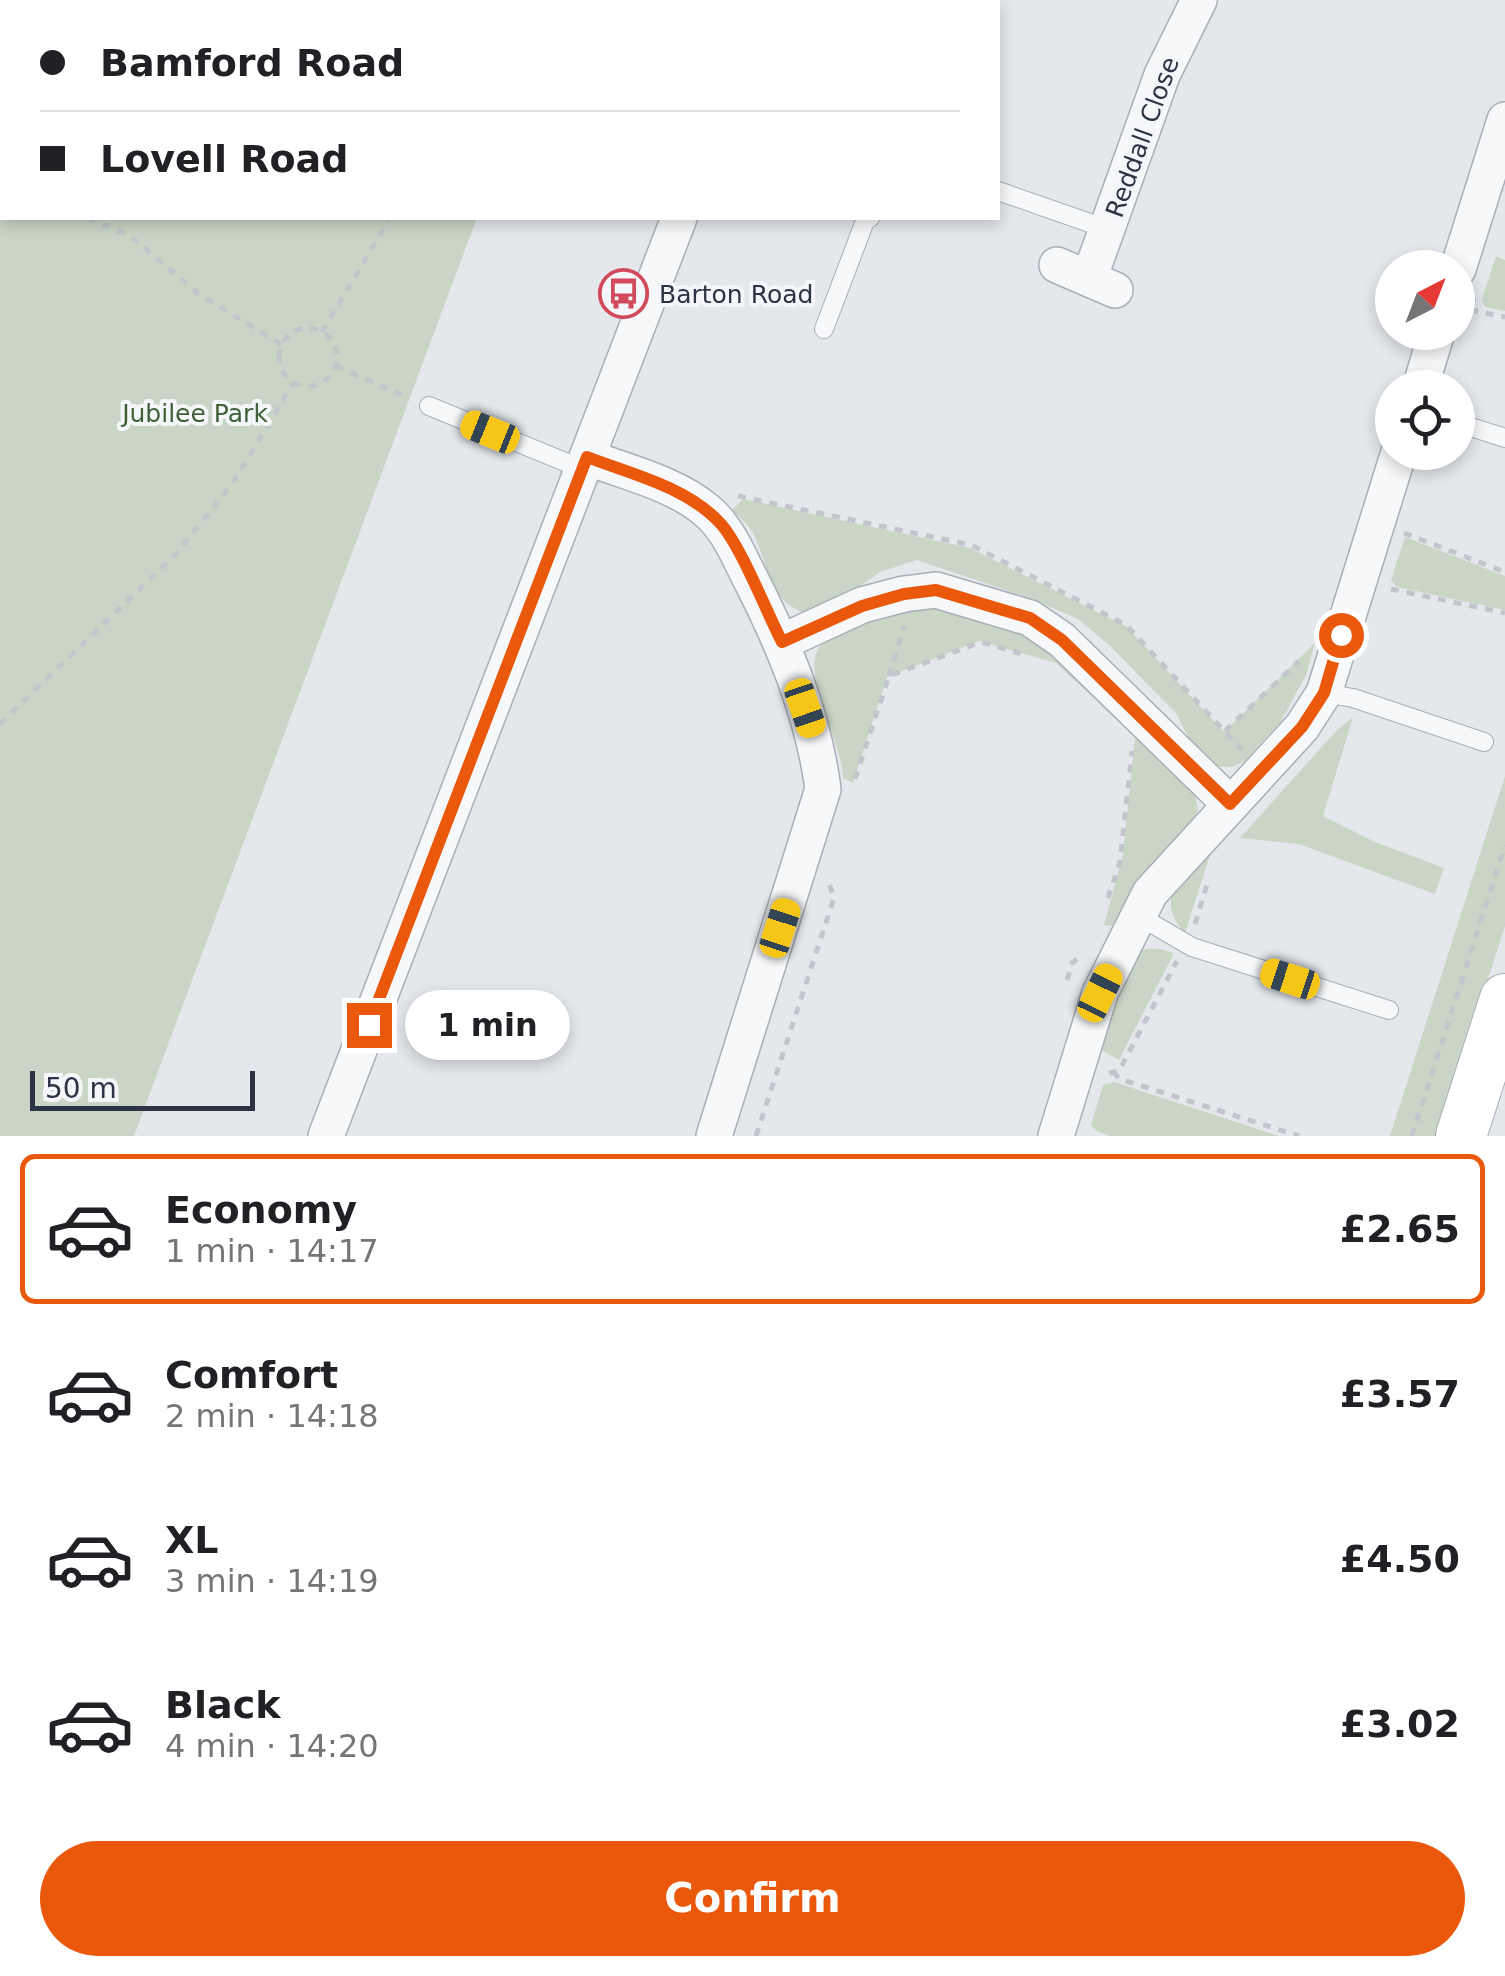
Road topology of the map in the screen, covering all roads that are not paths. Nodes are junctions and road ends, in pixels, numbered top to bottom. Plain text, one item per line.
1 (1199, 0) edge
2 (1503, 133) edge
3 (1000, 193) edge
4 (678, 220) edge
5 (863, 220) edge
6 (1107, 230) junction
7 (1464, 250) edge
8 (1087, 277) dead end
9 (824, 329) dead end
10 (428, 406) road end
11 (1475, 428) edge
12 (1505, 438) edge
13 (585, 463) junction
14 (1393, 470) edge
15 (782, 642) junction
16 (1324, 693) junction
17 (1484, 742) dead end
18 (1230, 804) junction
19 (1121, 914) junction
20 (1505, 998) edge
21 (1389, 1010) dead end
22 (326, 1136) edge
23 (714, 1136) edge
24 (1056, 1136) edge
25 (1461, 1136) edge

1 - 6 street, Reddall Close
2 - 7 street
3 - 6 lane
4 - 13 street
5 - 9 lane
6 - 8 street, Reddall Close
10 - 13 lane
11 - 12 lane
13 - 15 street
13 - 22 street
14 - 16 street
15 - 18 street
15 - 23 street
16 - 17 lane
16 - 18 street
18 - 19 street
19 - 21 lane
19 - 24 street
20 - 25 street

